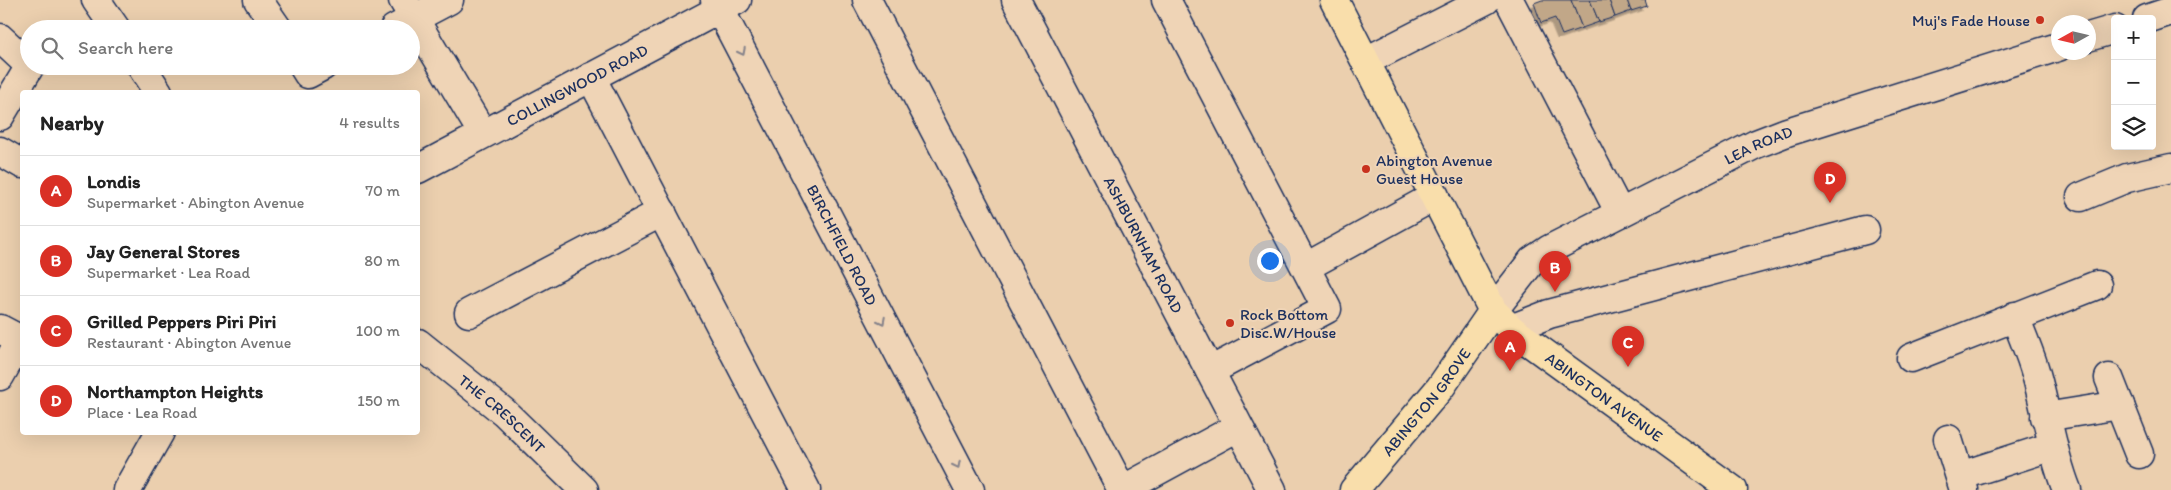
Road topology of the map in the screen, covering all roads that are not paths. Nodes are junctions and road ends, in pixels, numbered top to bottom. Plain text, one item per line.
1 (96, 0) edge
2 (258, 0) edge
3 (449, 0) edge
4 (867, 0) edge
5 (1016, 0) edge
6 (1166, 0) edge
7 (1334, 0) edge
8 (1486, 0) edge
9 (1509, 0) edge
10 (724, 3) edge
11 (2171, 11) edge
12 (404, 16) edge
13 (2156, 16) edge
14 (110, 20) edge
15 (272, 20) edge
16 (2111, 30) edge
17 (2096, 35) edge
18 (0, 38) edge
19 (420, 40) edge
20 (2051, 48) edge
21 (20, 57) edge
22 (1366, 61) junction
23 (24, 75) edge
24 (147, 75) edge
25 (592, 77) junction
26 (157, 90) edge
27 (0, 116) edge
28 (483, 134) junction
29 (0, 151) edge
30 (20, 163) edge
31 (420, 168) edge
32 (2171, 168) edge
33 (1435, 196) junction
34 (2081, 197) dead end
35 (662, 212) junction
36 (1620, 213) junction
37 (1865, 230) dead end
38 (1306, 267) junction
39 (2097, 285) dead end
40 (469, 313) dead end
41 (2015, 316) junction
42 (1502, 320) junction
43 (14, 335) edge
44 (420, 345) edge
45 (1911, 358) dead end
46 (1210, 371) junction
47 (0, 376) edge
48 (2109, 378) dead end
49 (2120, 406) junction
50 (2045, 417) junction
51 (1238, 427) junction
52 (158, 435) edge
53 (1948, 439) dead end
54 (2053, 446) junction
55 (2139, 454) dead end
56 (1962, 483) edge
57 (127, 490) edge
58 (584, 490) edge
59 (806, 490) edge
60 (970, 490) edge
61 (1272, 490) edge
62 (1354, 490) edge
63 (1733, 490) edge
64 (2067, 490) edge

1 - 14 street
2 - 15 street
3 - 12 street
4 - 51 street
5 - 46 street, ASHBURNHAM ROAD
6 - 38 street
7 - 22 main road, ABINGTON AVENUE
8 - 22 street
9 - 36 street
10 - 25 street, COLLINGWOOD ROAD
10 -> 60 street, BIRCHFIELD ROAD
11 - 13 street
16 - 17 street
18 - 21 street
19 - 28 street
20 - 36 street, LEA ROAD
22 - 33 main road, ABINGTON AVENUE
23 - 27 street
24 - 26 street
25 - 28 street, COLLINGWOOD ROAD
25 - 35 street
28 - 31 street, COLLINGWOOD ROAD
29 - 30 street
32 - 34 street
33 - 38 street
33 - 42 main road, ABINGTON AVENUE
35 - 40 street
35 - 59 street
36 - 42 street, LEA ROAD
37 - 42 street
38 - 46 street
39 - 41 street
41 - 45 street
41 - 50 street
42 - 62 main road, ABINGTON GROVE
42 - 63 main road, ABINGTON AVENUE
43 - 47 street
44 - 58 street, THE CRESCENT
46 - 51 street, ASHBURNHAM ROAD
48 - 49 street
49 - 50 street
49 - 55 street
50 - 54 street
51 - 61 street, ASHBURNHAM ROAD
52 - 57 street
53 - 56 street
54 - 56 street
54 - 64 street

